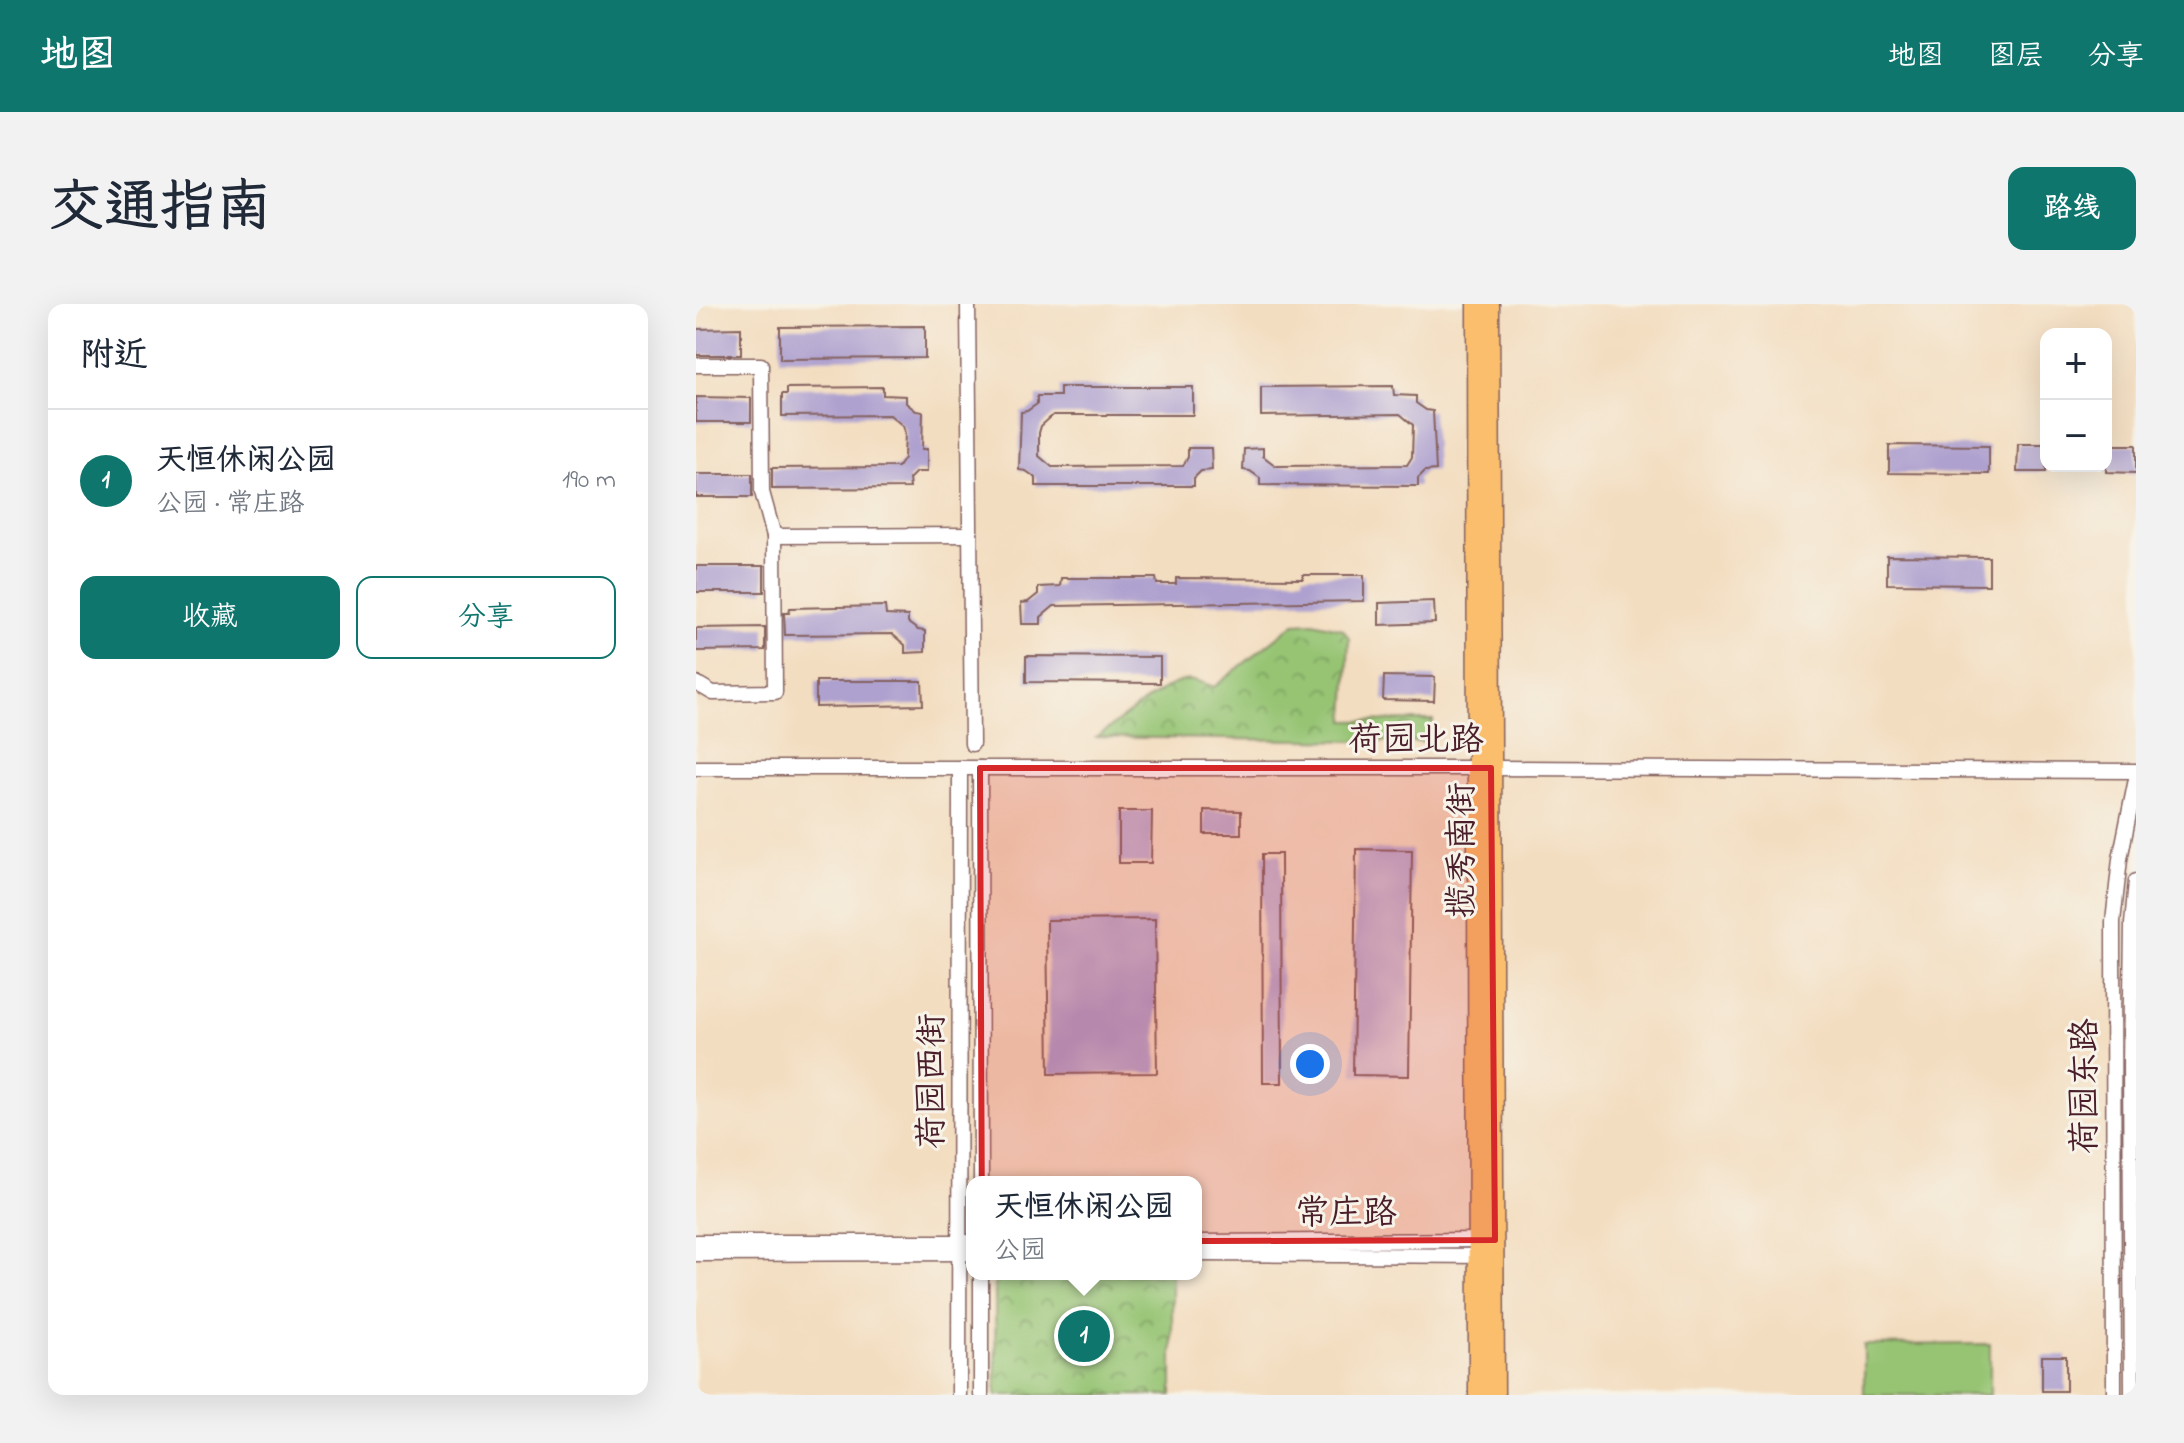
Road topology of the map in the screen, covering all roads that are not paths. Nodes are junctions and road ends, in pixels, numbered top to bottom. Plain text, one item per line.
1 (968, 304) edge
2 (1476, 304) edge
3 (1490, 304) edge
4 (696, 365) edge
5 (970, 535) junction
6 (774, 536) junction
7 (696, 683) edge
8 (972, 744) dead end
9 (696, 768) edge
10 (960, 768) junction
11 (980, 768) junction
12 (1484, 768) junction
13 (2136, 771) edge
14 (2136, 779) edge
15 (2136, 881) edge
16 (2133, 1066) edge
17 (981, 1176) edge
18 (696, 1242) edge
19 (1202, 1242) edge
20 (966, 1248) edge
21 (1486, 1248) junction
22 (696, 1254) edge
23 (1202, 1254) edge
24 (981, 1280) edge
25 (959, 1395) edge
26 (981, 1395) edge
27 (1478, 1395) edge
28 (1495, 1395) edge
29 (2114, 1395) edge
30 (2132, 1395) edge

1 - 5 street
2 - 12 main road, 揽秀南街
3 - 12 main road, 揽秀南街
4 - 6 street
5 - 6 street
5 - 8 street
6 - 7 street
9 - 10 street, 荷园北路
10 - 11 street, 荷园北路
10 - 20 street, 荷园西街
11 - 12 street, 荷园北路
11 - 17 street, 荷园西街
12 - 13 street, 荷园北路
12 - 21 main road, 揽秀南街
14 - 29 street, 荷园东路
15 - 16 street, 荷园东路
16 - 30 street, 荷园东路
18 - 20 street
19 - 21 street, 常庄路
20 - 22 street
20 - 25 street, 荷园西街
21 - 23 street, 常庄路
21 - 27 main road, 揽秀南街
21 - 28 main road, 揽秀南街
24 - 26 street

